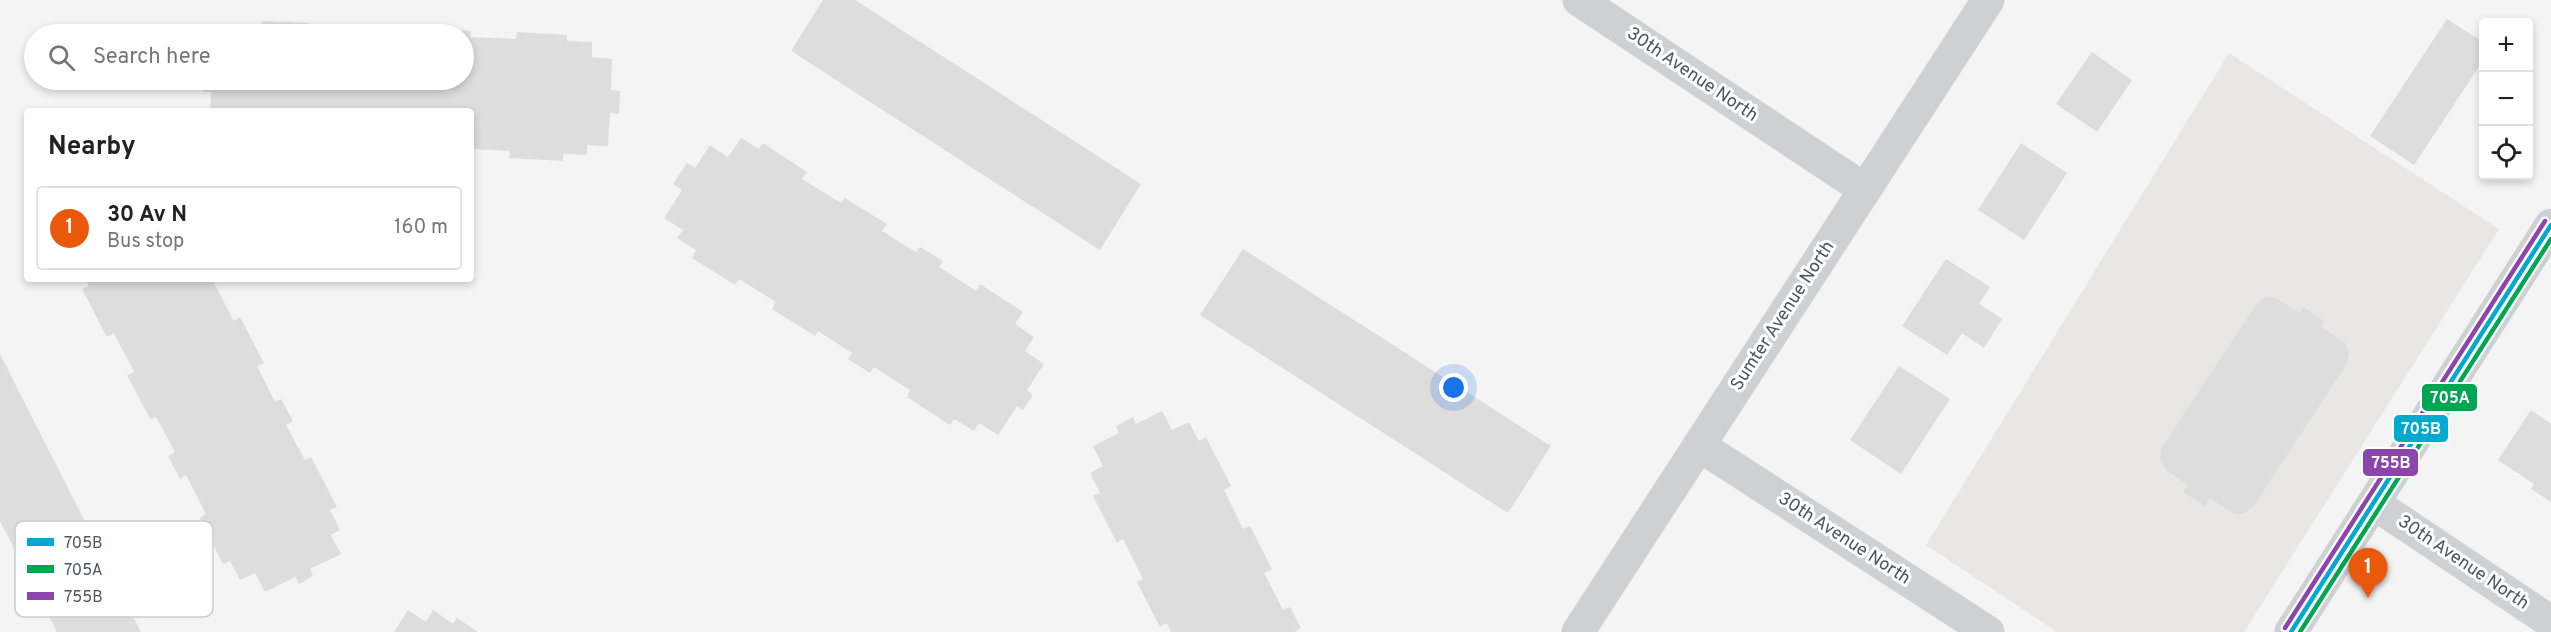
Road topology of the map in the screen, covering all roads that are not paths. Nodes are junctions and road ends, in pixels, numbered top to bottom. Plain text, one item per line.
1 (1579, 0) edge
2 (1988, 0) edge
3 (1864, 189) junction
4 (2551, 225) edge
5 (1700, 446) junction
6 (2375, 504) junction
7 (2551, 622) edge
8 (1578, 632) edge
9 (1988, 632) edge
10 (2291, 632) edge

1 - 3 street, 30th Avenue North
2 - 3 street, Sumter Avenue North
3 - 5 street, Sumter Avenue North
4 - 6 main road
5 - 8 street, Sumter Avenue North
5 - 9 street, 30th Avenue North
6 - 7 street, 30th Avenue North
6 - 10 main road

